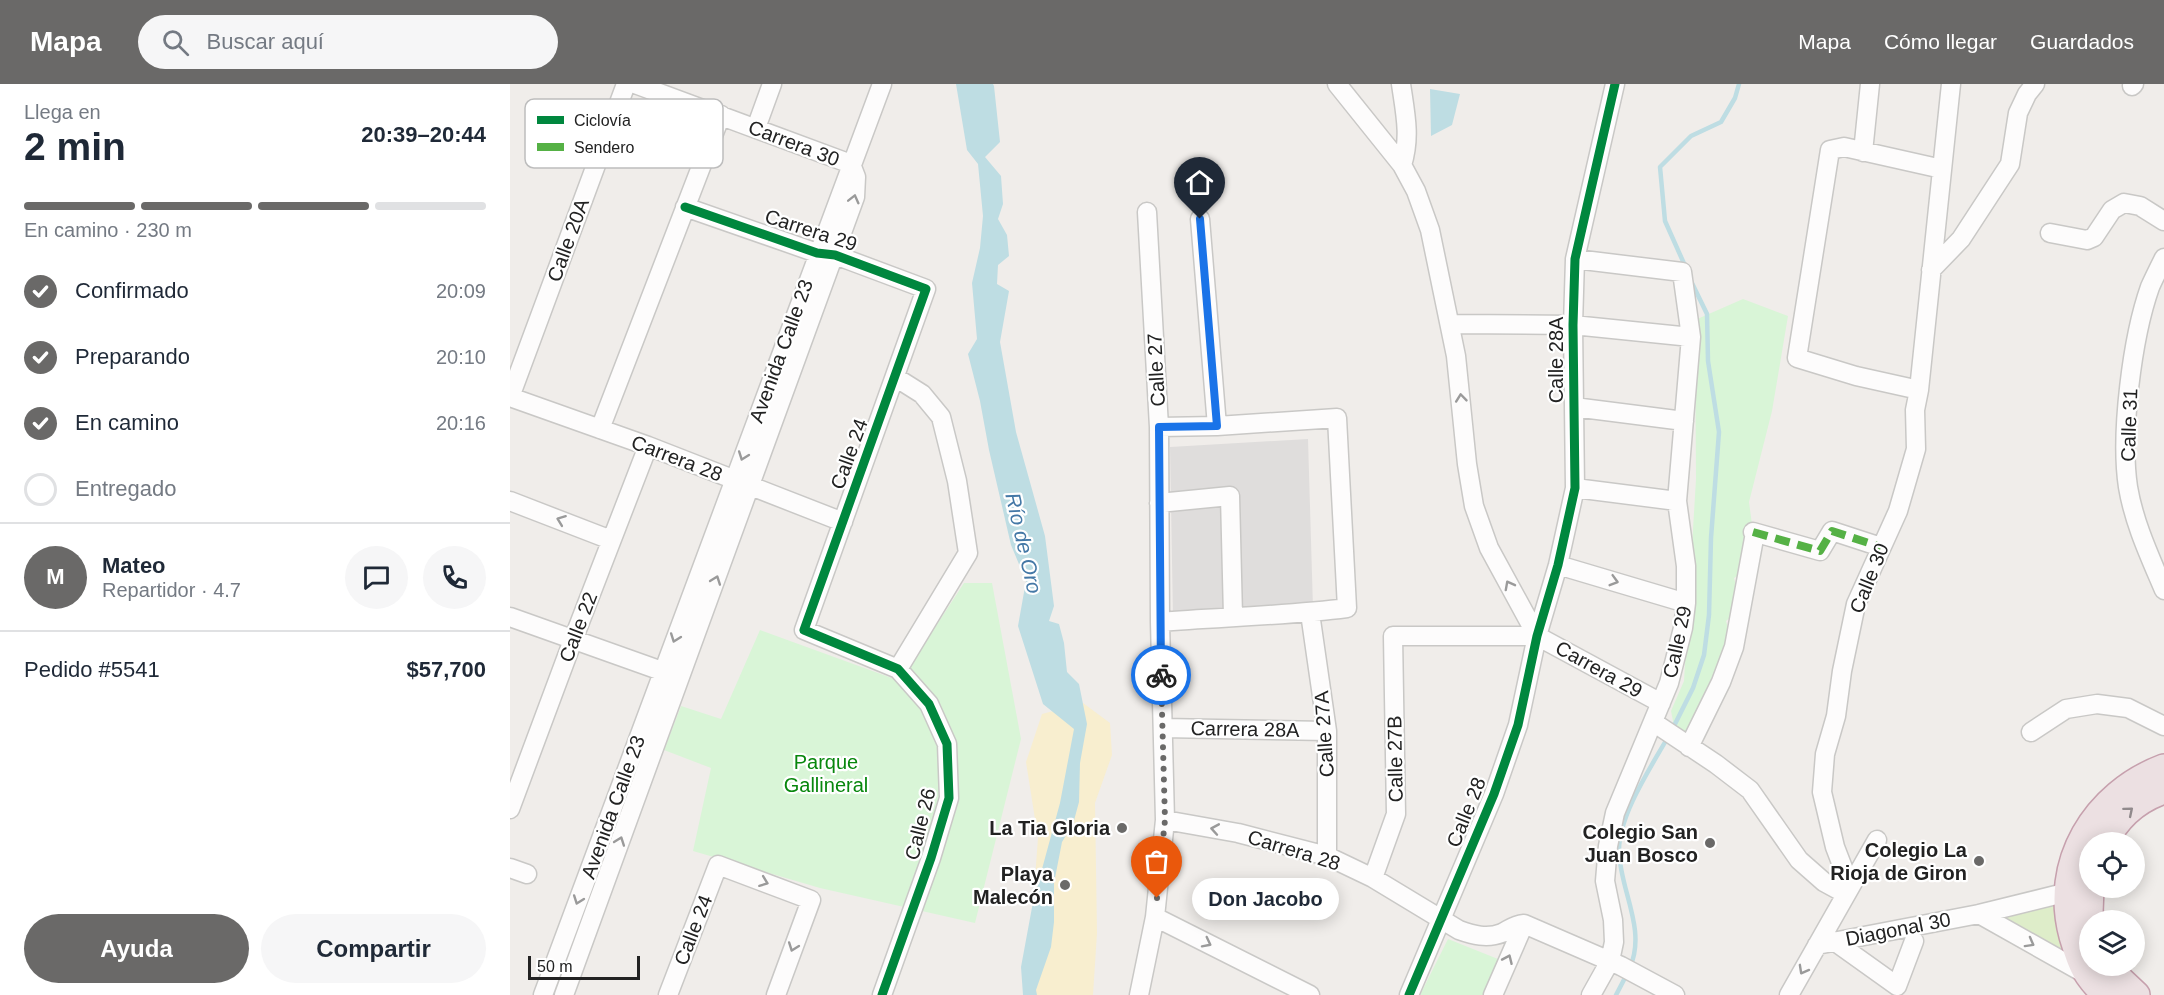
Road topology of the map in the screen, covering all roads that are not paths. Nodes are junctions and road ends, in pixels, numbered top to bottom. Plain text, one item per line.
1 (626, 84) edge
2 (635, 84) edge
3 (772, 84) edge
4 (882, 84) edge
5 (1337, 84) edge
6 (1401, 84) edge
7 (1615, 84) edge
8 (1870, 84) edge
9 (1951, 84) edge
10 (2035, 84) edge
11 (669, 90) edge
12 (620, 99) edge
13 (687, 99) edge
14 (723, 117) edge
15 (756, 128) junction
16 (1863, 152) junction
17 (851, 164) junction
18 (1402, 165) junction
19 (595, 168) edge
20 (700, 168) edge
21 (1942, 169) junction
22 (685, 207) junction
23 (1147, 212) dead end
24 (1200, 219) dead end
25 (2164, 221) edge
26 (2050, 232) dead end
27 (826, 254) junction
28 (2164, 258) edge
29 (1575, 259) junction
30 (1931, 270) junction
31 (926, 289) joint
32 (1450, 324) junction
33 (1573, 325) junction
34 (1691, 337) junction
35 (895, 377) junction
36 (1919, 390) junction
37 (510, 396) edge
38 (1574, 407) junction
39 (1684, 421) junction
40 (1217, 426) junction
41 (1159, 427) junction
42 (600, 429) junction
43 (648, 446) junction
44 (742, 483) junction
45 (1575, 488) junction
46 (510, 501) edge
47 (1677, 501) junction
48 (1159, 503) junction
49 (843, 522) junction
50 (611, 540) junction
51 (1881, 547) junction
52 (1558, 565) junction
53 (2164, 590) edge
54 (1686, 603) junction
55 (1310, 613) junction
56 (1233, 616) junction
57 (510, 617) edge
58 (1160, 622) junction
59 (1394, 636) joint
60 (1538, 636) junction
61 (573, 640) junction
62 (898, 669) junction
63 (663, 672) junction
64 (680, 678) junction
65 (1661, 703) junction
66 (1658, 725) junction
67 (2164, 726) edge
68 (1163, 728) junction
69 (1327, 731) junction
70 (2031, 732) dead end
71 (1686, 745) junction
72 (2164, 768) edge
73 (2164, 790) edge
74 (510, 809) edge
75 (1165, 820) junction
76 (2086, 832) edge
77 (2110, 832) edge
78 (1877, 840) dead end
79 (2079, 848) edge
80 (1328, 856) junction
81 (1373, 878) junction
82 (1848, 890) junction
83 (2079, 890) edge
84 (1979, 914) junction
85 (1155, 917) junction
86 (1442, 921) junction
87 (1524, 924) junction
88 (1914, 941) dead end
89 (1825, 943) junction
90 (1616, 963) junction
91 (2102, 979) edge
92 (543, 995) edge
93 (564, 995) edge
94 (669, 995) edge
95 (776, 995) edge
96 (882, 995) edge
97 (1139, 995) edge
98 (1310, 995) edge
99 (1408, 995) edge
100 (1493, 995) edge
101 (1591, 995) edge
102 (1675, 995) edge
103 (1789, 995) edge
104 (2136, 995) edge

1 - 12 street, Calle 20A
2 - 11 street, Carrera 30
3 - 15 street
4 - 17 street
5 - 18 street
6 - 18 street
7 - 29 street, Calle 28A
8 - 16 street
9 - 21 street, Calle 30
10 - 30 street
11 - 13 street, Carrera 30
14 - 15 street, Carrera 30
15 - 17 street, Carrera 30
16 - 21 street
16 - 36 street
17 - 27 street, Avenida Calle 23
18 - 32 street
19 - 37 street, Calle 20A
20 - 22 street
21 - 30 street, Calle 30
22 - 27 street, Carrera 29
22 - 42 street
23 - 41 street, Calle 27
24 - 40 street
25 - 26 street
27 - 31 street, Carrera 29
27 - 44 street, Avenida Calle 23
28 - 53 street, Calle 31
29 - 33 street, Calle 28A
29 - 34 street, Calle 29
30 - 36 street, Calle 30
31 - 35 street, Calle 24
32 - 33 street
60 -> 32 street
33 - 34 street
33 - 38 street, Calle 28A
34 - 39 street, Calle 29
35 - 49 street, Calle 24
35 - 62 street
36 - 51 street, Calle 30
37 - 42 street, Carrera 28
38 - 39 street
38 - 45 street, Calle 28A
39 - 47 street, Calle 29
40 - 41 street
40 - 55 street
41 - 48 street, Calle 27
42 - 43 street, Carrera 28
43 - 44 street, Carrera 28
43 - 50 street, Calle 22
44 - 49 street, Carrera 28
44 -> 63 street, Avenida Calle 23
64 -> 44 street, Avenida Calle 23
45 - 47 street
45 - 52 street, Calle 28A
50 -> 46 street
47 - 54 street, Calle 29
48 - 56 street
48 - 58 street, Calle 27
49 - 62 street, Calle 24
50 - 61 street, Calle 22
51 - 71 street
51 - 82 street, Calle 30
52 -> 54 street
52 - 60 street, Calle 28A
54 - 65 street, Calle 29
55 - 56 street
55 - 69 street, Calle 27A
56 - 58 street
57 - 61 street
58 - 68 street, Calle 27
59 - 60 street, Carrera 29
59 - 81 street, Calle 27B
60 - 65 street, Carrera 29
60 - 86 street, Calle 28
61 - 63 street
61 - 74 street, Calle 22
62 - 96 street, Calle 26
63 - 64 street
63 -> 92 street, Avenida Calle 23
93 -> 64 street, Avenida Calle 23
65 - 66 street, Calle 29
66 - 71 street
66 - 90 street, Calle 29
67 - 70 street
68 - 69 street, Carrera 28A
68 - 75 street, Calle 27
69 - 80 street, Calle 27A
71 - 82 street
72 - 76 highway
77 -> 73 highway
80 -> 75 street, Carrera 28
75 - 85 street, Calle 27
78 - 82 street
79 - 83 highway
80 - 81 street, Carrera 28
81 - 86 street, Carrera 28
82 - 89 street
83 - 84 street, Diagonal 30
83 - 91 highway
84 - 89 street, Diagonal 30
84 -> 91 street, Diagonal 30
85 - 97 street, Calle 27
85 -> 98 street
86 - 87 street, Carrera 28
86 - 99 street, Calle 28
87 - 90 street
100 -> 87 street
88 - 89 street
89 -> 103 street
90 - 101 street, Calle 29
90 - 102 street
91 - 104 highway
94 -> 95 street, Calle 24

